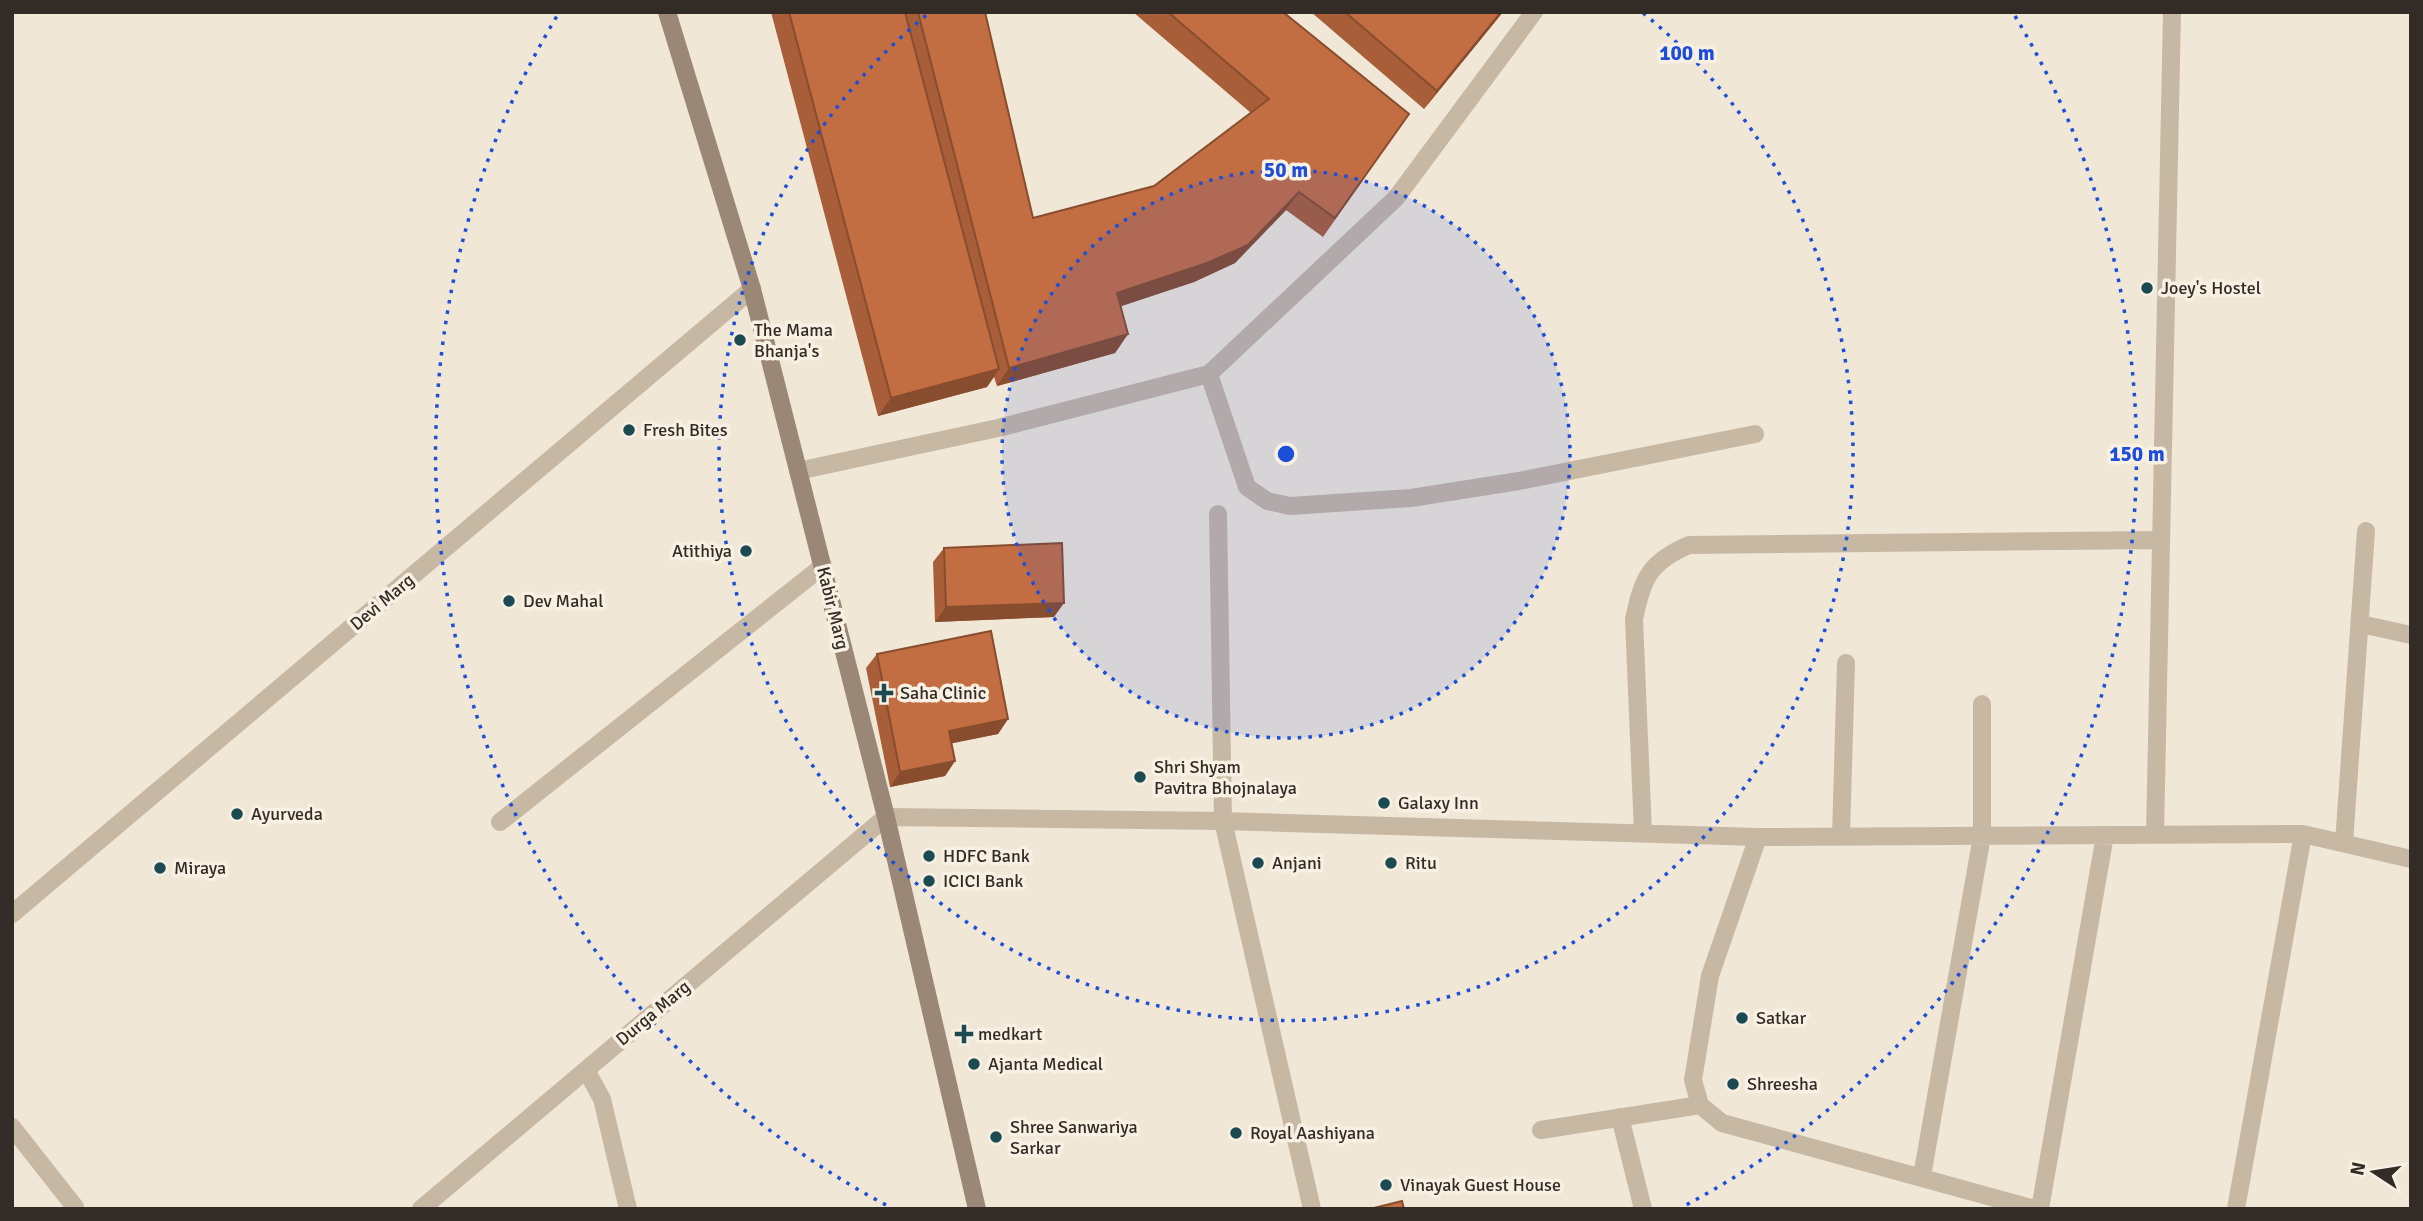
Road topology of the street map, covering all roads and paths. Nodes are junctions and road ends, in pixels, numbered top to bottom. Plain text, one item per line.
1 (667, 12) edge
2 (1534, 12) edge
3 (2172, 12) edge
4 (752, 289) junction
5 (1209, 374) junction
6 (1755, 434) dead end
7 (798, 471) junction
8 (1218, 514) dead end
9 (2366, 531) dead end
10 (2160, 540) junction
11 (823, 566) junction
12 (2361, 624) junction
13 (2411, 635) edge
14 (1846, 663) dead end
15 (1982, 704) dead end
16 (886, 817) junction
17 (1223, 821) junction
18 (500, 822) dead end
19 (1643, 833) junction
20 (2303, 834) junction
21 (2105, 835) junction
22 (2155, 835) junction
23 (1841, 836) junction
24 (1982, 836) junction
25 (1758, 837) junction
26 (2344, 843) junction
27 (2411, 859) edge
28 (12, 914) edge
29 (586, 1070) junction
30 (1700, 1105) junction
31 (1620, 1117) junction
32 (12, 1127) edge
33 (1541, 1130) dead end
34 (1922, 1176) junction
35 (75, 1207) edge
36 (421, 1209) edge
37 (628, 1209) edge
38 (976, 1209) edge
39 (1312, 1209) edge
40 (1643, 1209) edge
41 (2035, 1209) edge
42 (2040, 1209) edge
43 (2236, 1209) edge

1 - 4 street, Kabir Marg
2 - 5 street
3 - 10 street
4 - 7 street, Kabir Marg
4 - 28 street, Devi Marg
5 - 6 street
5 - 7 street
7 - 11 street, Kabir Marg
8 - 17 street
9 - 12 street
10 - 19 street
10 - 22 street
11 - 16 street, Kabir Marg
11 - 18 street
12 - 13 street
12 - 26 street
14 - 23 street
15 - 24 street
16 - 17 street
16 - 29 street, Durga Marg
16 - 38 street, Kabir Marg
17 - 19 street
17 - 39 street
19 - 25 street
20 - 22 street
20 - 26 street
20 - 43 street
21 - 22 street
21 - 24 street
21 - 42 street
23 - 24 street
23 - 25 street
24 - 34 street
25 - 30 street
26 - 27 street
29 - 36 street, Durga Marg
29 - 37 street
30 - 31 street
30 - 34 street
31 - 33 street
31 - 40 street
32 - 35 street
34 - 41 street

